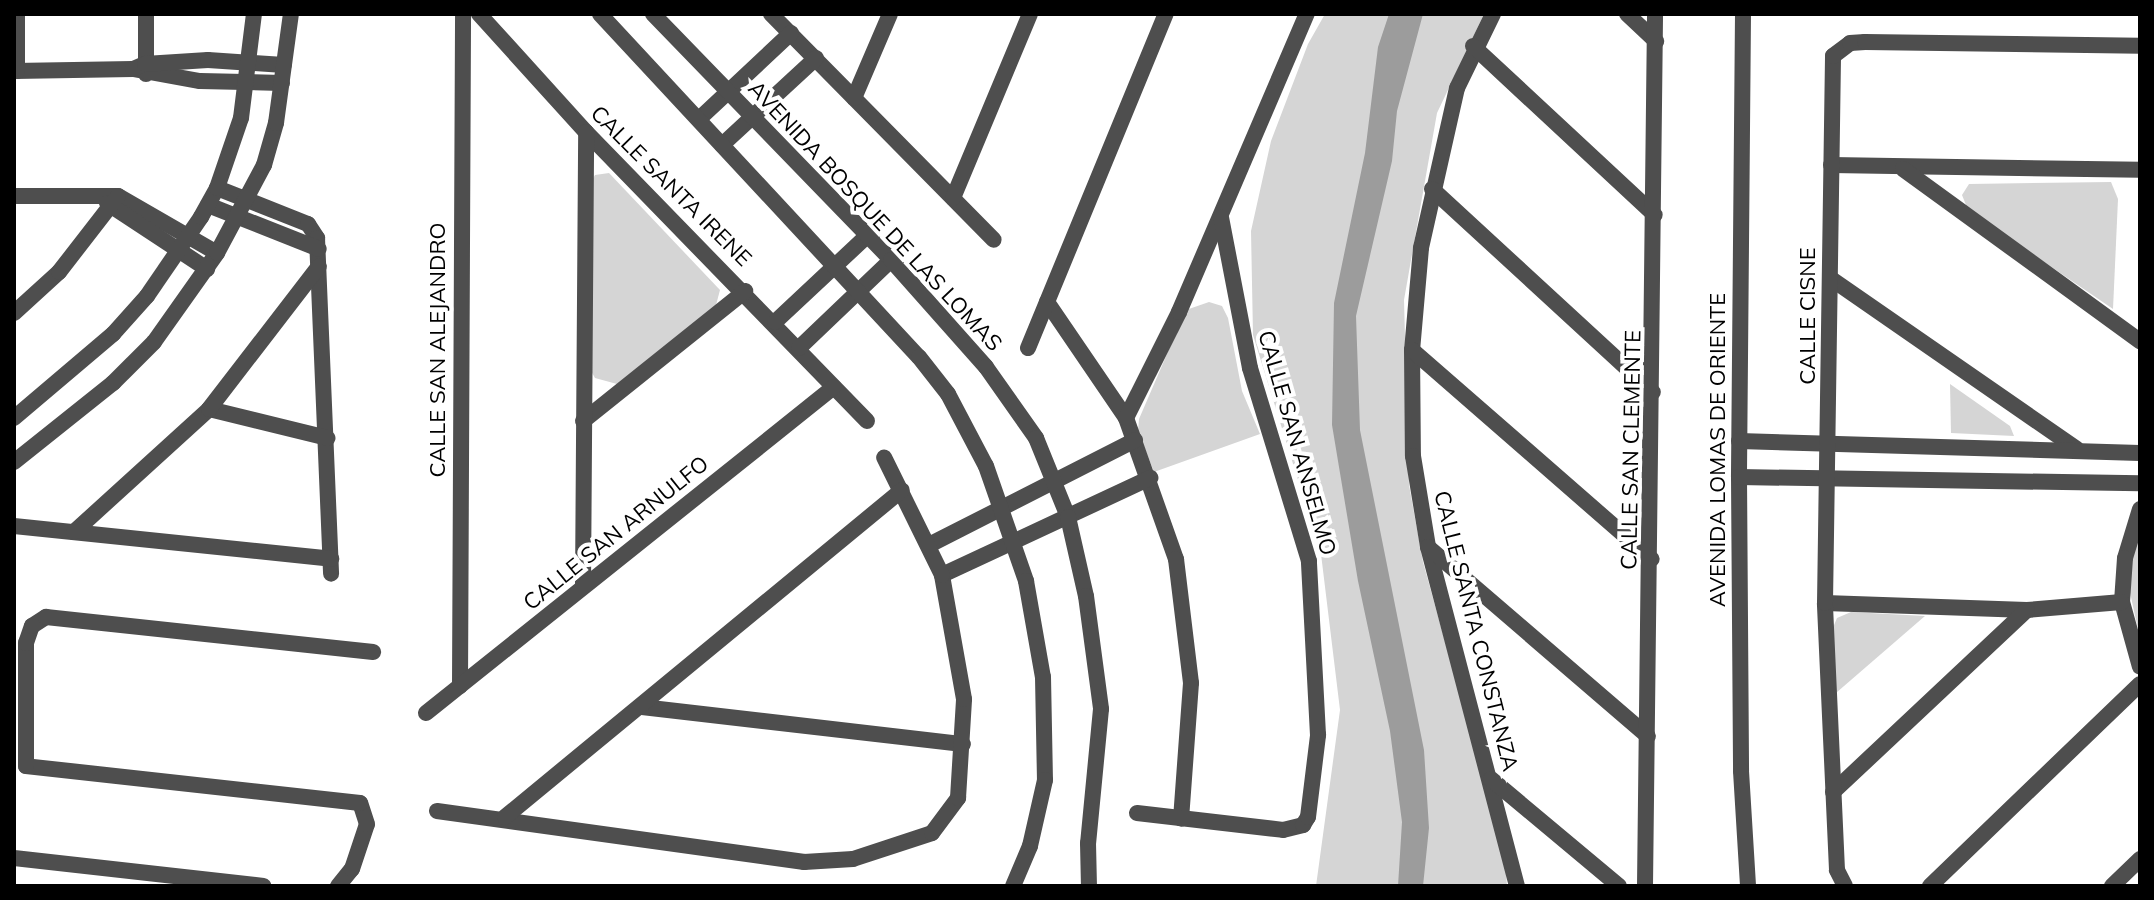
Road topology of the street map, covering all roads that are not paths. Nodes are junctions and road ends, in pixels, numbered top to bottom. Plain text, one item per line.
1 (17, 14) edge
2 (146, 14) edge
3 (254, 14) edge
4 (291, 14) edge
5 (463, 14) edge
6 (479, 14) edge
7 (600, 14) edge
8 (653, 14) edge
9 (771, 14) edge
10 (890, 14) edge
11 (1030, 14) edge
12 (1166, 14) edge
13 (1307, 14) edge
14 (1493, 14) edge
15 (1627, 14) edge
16 (1655, 14) edge
17 (1743, 14) edge
18 (791, 33) junction
19 (1656, 41) junction
20 (1473, 46) junction
21 (2140, 46) edge
22 (816, 58) junction
23 (250, 61) junction
24 (284, 65) junction
25 (141, 70) junction
26 (15, 71) edge
27 (247, 81) junction
28 (282, 83) junction
29 (728, 91) junction
30 (854, 98) junction
31 (752, 116) junction
32 (699, 119) junction
33 (586, 132) junction
34 (722, 145) junction
35 (1831, 165) junction
36 (1903, 169) junction
37 (2140, 170) edge
38 (217, 188) junction
39 (1432, 189) junction
40 (14, 196) edge
41 (953, 198) junction
42 (247, 199) junction
43 (111, 201) junction
44 (208, 205) junction
45 (1655, 215) junction
46 (237, 218) junction
47 (1221, 218) junction
48 (190, 236) junction
49 (867, 236) junction
50 (994, 240) dead end
51 (319, 249) junction
52 (180, 251) junction
53 (217, 253) junction
54 (891, 260) junction
55 (837, 265) junction
56 (319, 266) junction
57 (207, 269) junction
58 (1830, 278) junction
59 (860, 289) junction
60 (745, 291) junction
61 (1047, 302) junction
62 (14, 313) edge
63 (775, 322) junction
64 (2140, 341) edge
65 (799, 348) junction
66 (1028, 348) dead end
67 (1412, 350) junction
68 (834, 387) junction
69 (1653, 392) junction
70 (209, 409) junction
71 (14, 418) edge
72 (1126, 418) junction
73 (583, 421) junction
74 (867, 421) dead end
75 (327, 438) junction
76 (1135, 440) junction
77 (1739, 441) junction
78 (1830, 447) junction
79 (2077, 449) junction
80 (2140, 453) edge
81 (884, 457) dead end
82 (14, 462) edge
83 (1828, 475) junction
84 (1739, 477) junction
85 (1150, 478) junction
86 (1056, 482) junction
87 (2140, 483) edge
88 (902, 490) junction
89 (2140, 509) edge
90 (1002, 510) junction
91 (1068, 517) junction
92 (14, 526) edge
93 (74, 532) junction
94 (1013, 543) junction
95 (931, 544) junction
96 (1428, 547) junction
97 (1652, 559) junction
98 (942, 575) junction
99 (583, 586) junction
100 (2122, 602) junction
101 (1825, 603) junction
102 (2027, 610) junction
103 (20, 642) edge
104 (373, 652) dead end
105 (19, 663) edge
106 (2140, 667) edge
107 (2140, 684) edge
108 (460, 686) junction
109 (642, 707) junction
110 (426, 713) dead end
111 (1648, 736) junction
112 (963, 744) junction
113 (1490, 778) junction
114 (1833, 792) junction
115 (437, 811) dead end
116 (1137, 813) dead end
117 (505, 817) junction
118 (1181, 819) junction
119 (14, 858) edge
120 (2140, 859) edge
121 (263, 886) edge
122 (338, 886) edge
123 (1013, 886) edge
124 (1089, 886) edge
125 (1517, 886) edge
126 (1619, 886) edge
127 (1645, 886) edge
128 (1748, 886) edge
129 (1845, 886) edge
130 (1930, 886) edge
131 (2112, 886) edge

1 - 26 street
2 - 25 street
3 - 23 street
4 - 24 street
5 - 108 street, CALLE SAN ALEJANDRO
6 - 33 street, CALLE SANTA IRENE
7 - 32 street
8 - 29 street, AVENIDA BOSQUE DE LAS LOMAS
9 - 18 street
10 - 30 street
11 - 41 street
12 - 61 street
13 - 47 street
14 - 20 street, CALLE SANTA CONSTANZA
15 - 19 street
16 - 19 street, CALLE SAN CLEMENTE
17 - 77 street, AVENIDA LOMAS DE ORIENTE
18 - 22 street
18 - 29 street
19 - 45 street, CALLE SAN CLEMENTE
20 - 39 street, CALLE SANTA CONSTANZA
20 - 45 street
21 - 35 street, CALLE CISNE
22 - 30 street
22 - 31 street
23 - 24 street
23 - 25 street
23 - 27 street
24 - 28 street
25 - 26 street
25 - 27 street
27 - 28 street
27 - 38 street
28 - 42 street
29 - 31 street, AVENIDA BOSQUE DE LAS LOMAS
29 - 32 street
30 - 41 street
31 - 34 street
31 - 49 street, AVENIDA BOSQUE DE LAS LOMAS
32 - 34 street
33 - 60 street, CALLE SANTA IRENE
33 - 73 street
34 - 55 street
35 - 36 street
35 - 58 street, CALLE CISNE
36 - 37 street
36 - 64 street
38 - 42 street
38 - 44 street
39 - 67 street, CALLE SANTA CONSTANZA
39 - 69 street
40 - 43 street
41 - 50 street
42 - 46 street
42 - 51 street
43 - 48 street
43 - 52 street
43 - 62 street
44 - 46 street
44 - 48 street
45 - 69 street, CALLE SAN CLEMENTE
46 - 51 street
46 - 53 street
47 - 72 street
47 - 118 street, CALLE SAN ANSELMO
48 - 52 street
48 - 53 street
49 - 54 street, AVENIDA BOSQUE DE LAS LOMAS
49 - 55 street
51 - 56 street
52 - 57 street
52 - 71 street
53 - 57 street
54 - 59 street
54 - 86 street, AVENIDA BOSQUE DE LAS LOMAS
55 - 59 street
55 - 63 street
56 - 70 street
56 - 75 street
57 - 82 street
58 - 78 street, CALLE CISNE
58 - 79 street
59 - 65 street
59 - 90 street
60 - 63 street, CALLE SANTA IRENE
60 - 73 street
61 - 66 street
61 - 72 street
63 - 65 street, CALLE SANTA IRENE
65 - 68 street, CALLE SANTA IRENE
67 - 96 street, CALLE SANTA CONSTANZA
67 - 97 street
68 - 74 street, CALLE SANTA IRENE
68 - 99 street, CALLE SAN ARNULFO
69 - 97 street, CALLE SAN CLEMENTE
70 - 75 street
70 - 93 street
72 - 76 street
73 - 99 street
75 - 93 street
76 - 85 street
76 - 86 street
77 - 78 street
77 - 84 street, AVENIDA LOMAS DE ORIENTE
78 - 79 street
78 - 83 street, CALLE CISNE
79 - 80 street
81 - 88 street
83 - 84 street
83 - 87 street
83 - 101 street, CALLE CISNE
84 - 128 street, AVENIDA LOMAS DE ORIENTE
85 - 91 street
85 - 118 street
86 - 90 street
86 - 91 street, AVENIDA BOSQUE DE LAS LOMAS
88 - 95 street
88 - 109 street
89 - 100 street
90 - 94 street
90 - 95 street
91 - 94 street
91 - 124 street, AVENIDA BOSQUE DE LAS LOMAS
92 - 93 street
94 - 98 street
94 - 123 street
95 - 98 street
96 - 111 street
96 - 113 street, CALLE SANTA CONSTANZA
97 - 111 street, CALLE SAN CLEMENTE
98 - 112 street
99 - 108 street, CALLE SAN ARNULFO
100 - 102 street
100 - 106 street
101 - 102 street
101 - 114 street, CALLE CISNE
102 - 114 street
103 - 104 street
103 - 105 street
105 - 122 street
107 - 130 street
108 - 110 street, CALLE SAN ARNULFO
109 - 112 street
109 - 117 street
111 - 127 street, CALLE SAN CLEMENTE
112 - 117 street
113 - 125 street, CALLE SANTA CONSTANZA
113 - 126 street
114 - 129 street, CALLE CISNE
115 - 117 street
116 - 118 street
119 - 121 street
120 - 131 street

